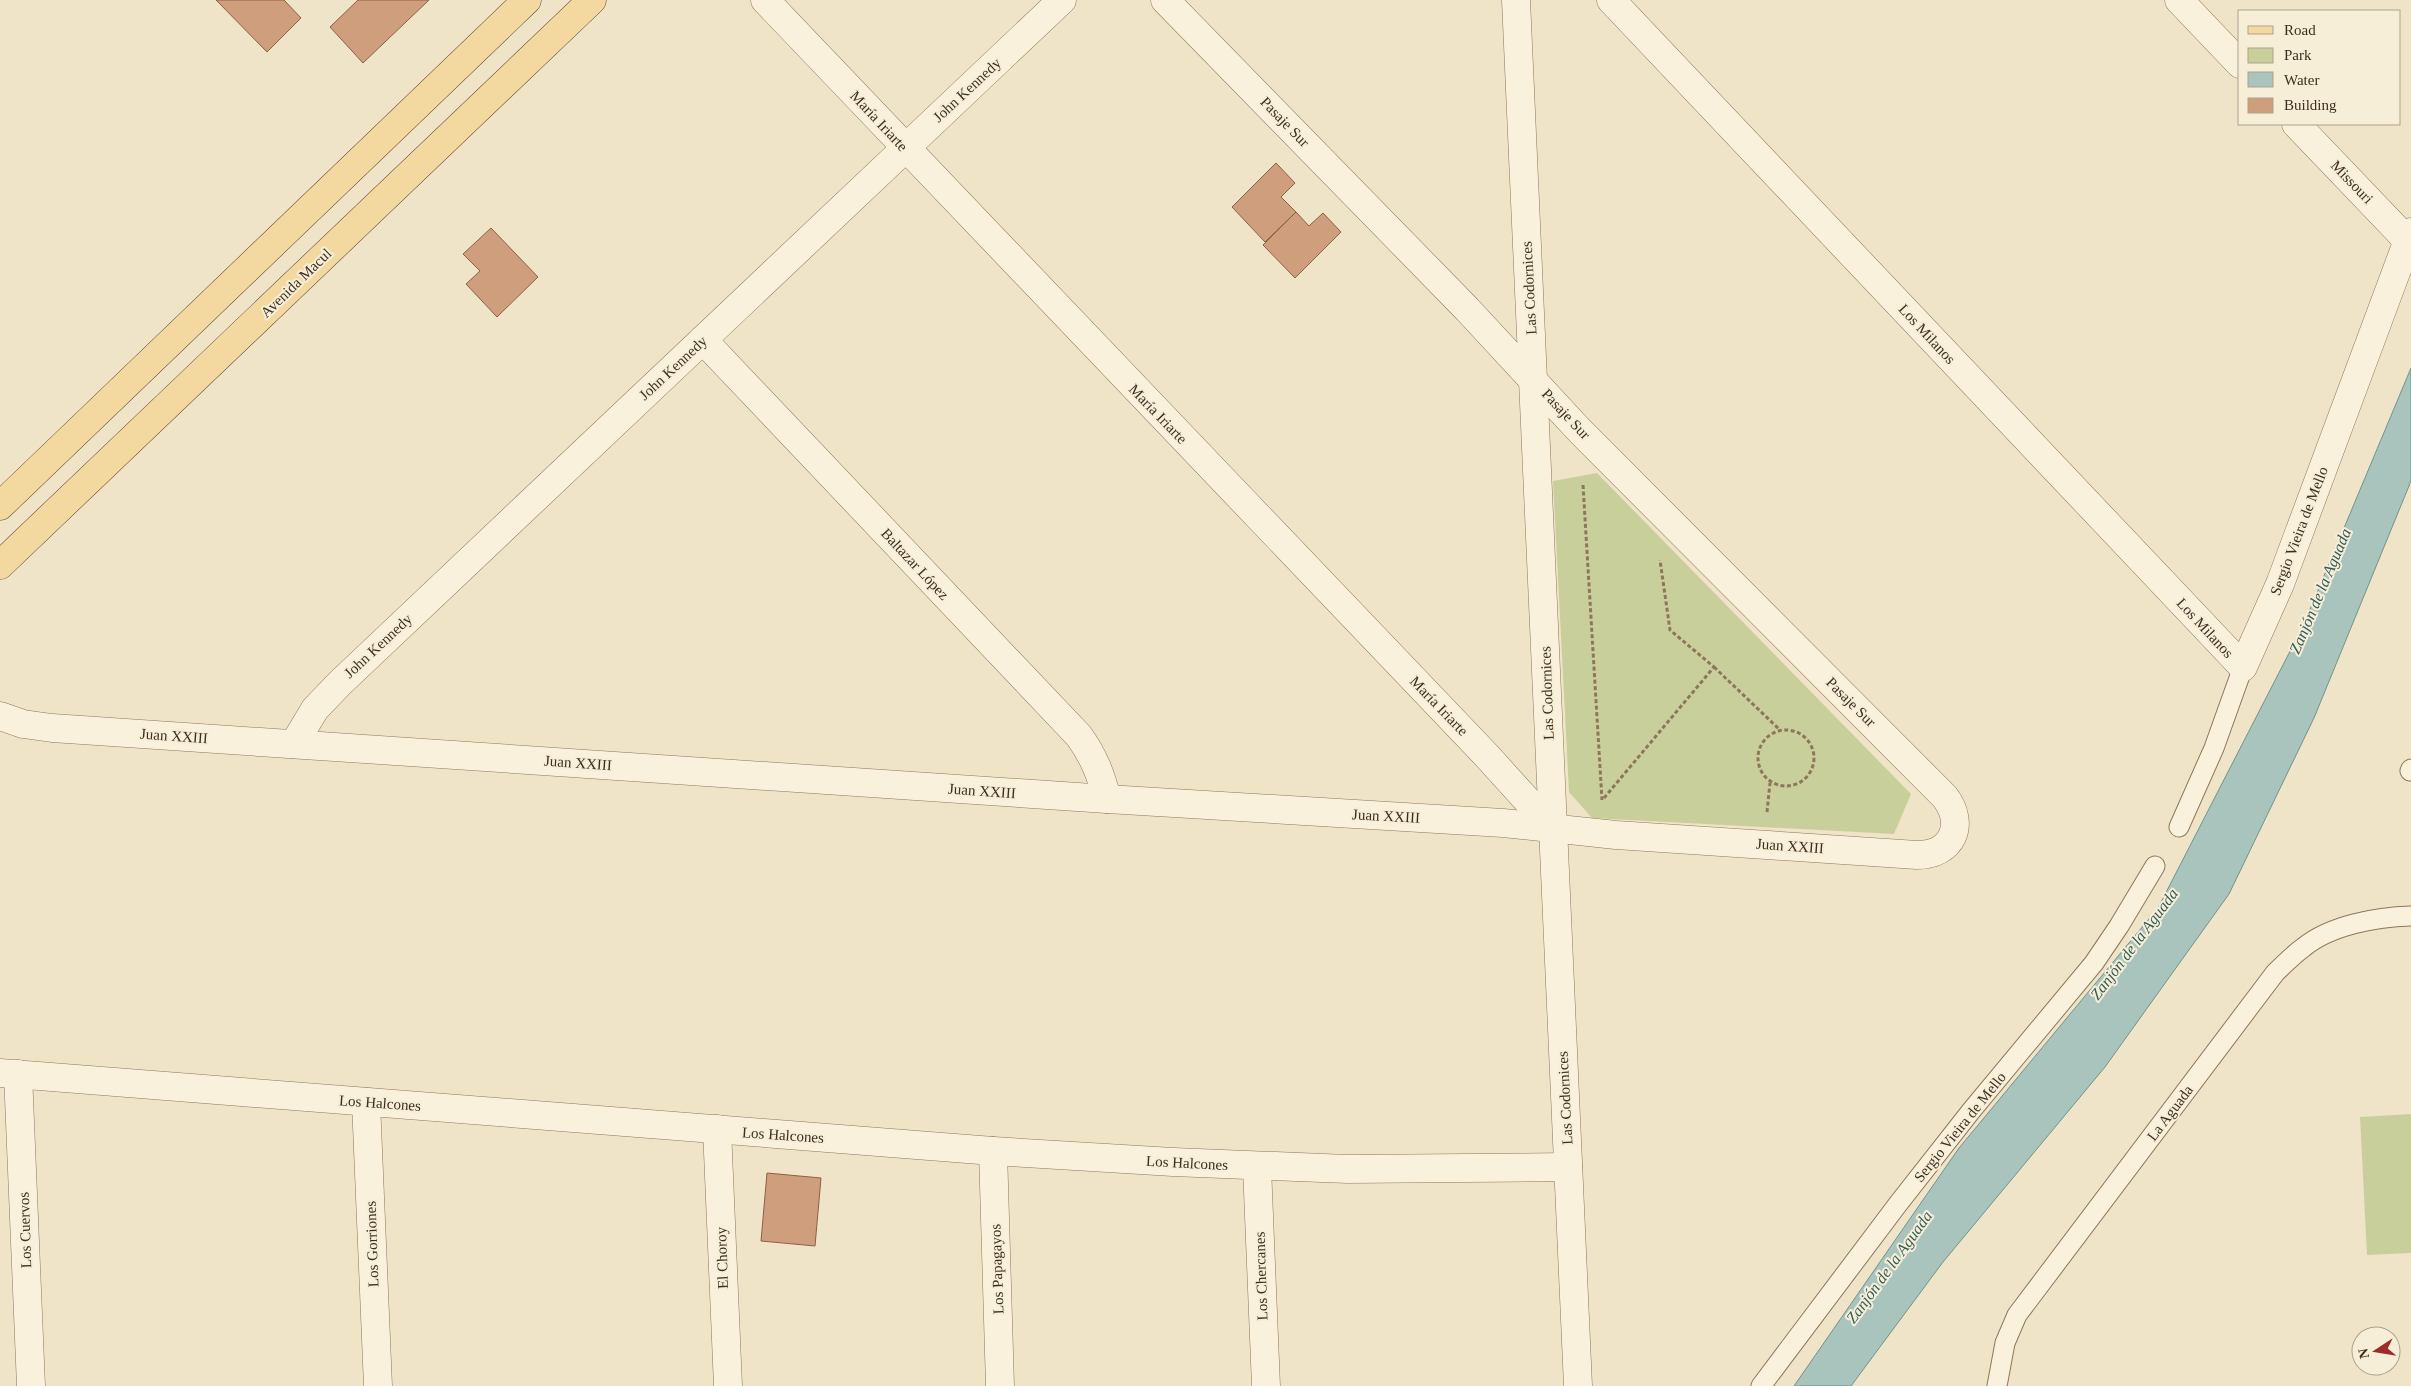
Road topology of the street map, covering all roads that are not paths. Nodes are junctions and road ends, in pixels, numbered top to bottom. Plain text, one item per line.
1 (527, 0) edge
2 (592, 0) edge
3 (765, 0) edge
4 (1062, 0) edge
5 (1166, 0) edge
6 (1516, 0) edge
7 (1611, 0) edge
8 (2179, 0) edge
9 (2238, 62) edge
10 (2297, 125) edge
11 (905, 148) junction
12 (2409, 236) edge
13 (703, 340) junction
14 (1533, 379) junction
15 (0, 506) edge
16 (0, 565) edge
17 (2243, 667) junction
18 (0, 716) edge
19 (294, 744) junction
20 (1107, 800) junction
21 (2179, 826) dead end
22 (1552, 828) junction
23 (1954, 831) joint
24 (2155, 866) dead end
25 (2411, 916) edge
26 (9, 1074) edge
27 (366, 1102) junction
28 (717, 1130) junction
29 (993, 1151) junction
30 (1257, 1167) junction
31 (1568, 1167) junction
32 (31, 1386) edge
33 (378, 1386) edge
34 (728, 1386) edge
35 (1000, 1386) edge
36 (1266, 1386) edge
37 (1578, 1386) edge
38 (1761, 1386) edge
39 (1998, 1386) edge

1 - 15 main road
2 - 16 main road, Avenida Macul
3 - 11 street, María Iriarte
4 - 11 street, John Kennedy
5 - 14 street, Pasaje Sur
6 - 14 street, Las Codornices
7 - 17 street, Los Milanos
8 - 9 street
10 - 12 street, Missouri
11 - 13 street, John Kennedy
11 - 22 street, María Iriarte
12 - 17 street, Sergio Vieira de Mello
13 - 19 street, John Kennedy
13 - 20 street, Baltazar López
14 - 22 street, Las Codornices
14 - 23 street, Pasaje Sur
17 - 21 lane, Sergio Vieira de Mello
18 - 19 street, Juan XXIII
19 - 20 street, Juan XXIII
20 - 22 street, Juan XXIII
22 - 23 street, Juan XXIII
22 - 31 street, Las Codornices
24 - 38 lane, Sergio Vieira de Mello
25 - 39 lane, La Aguada
26 - 27 street, Los Halcones
26 - 32 street, Los Cuervos
27 - 28 street, Los Halcones
27 - 33 street, Los Gorriones
28 - 29 street, Los Halcones
28 - 34 street, El Choroy
29 - 30 street, Los Halcones
29 - 35 street, Los Papagayos
30 - 31 street, Los Halcones
30 - 36 street, Los Chercanes
31 - 37 street, Las Codornices

